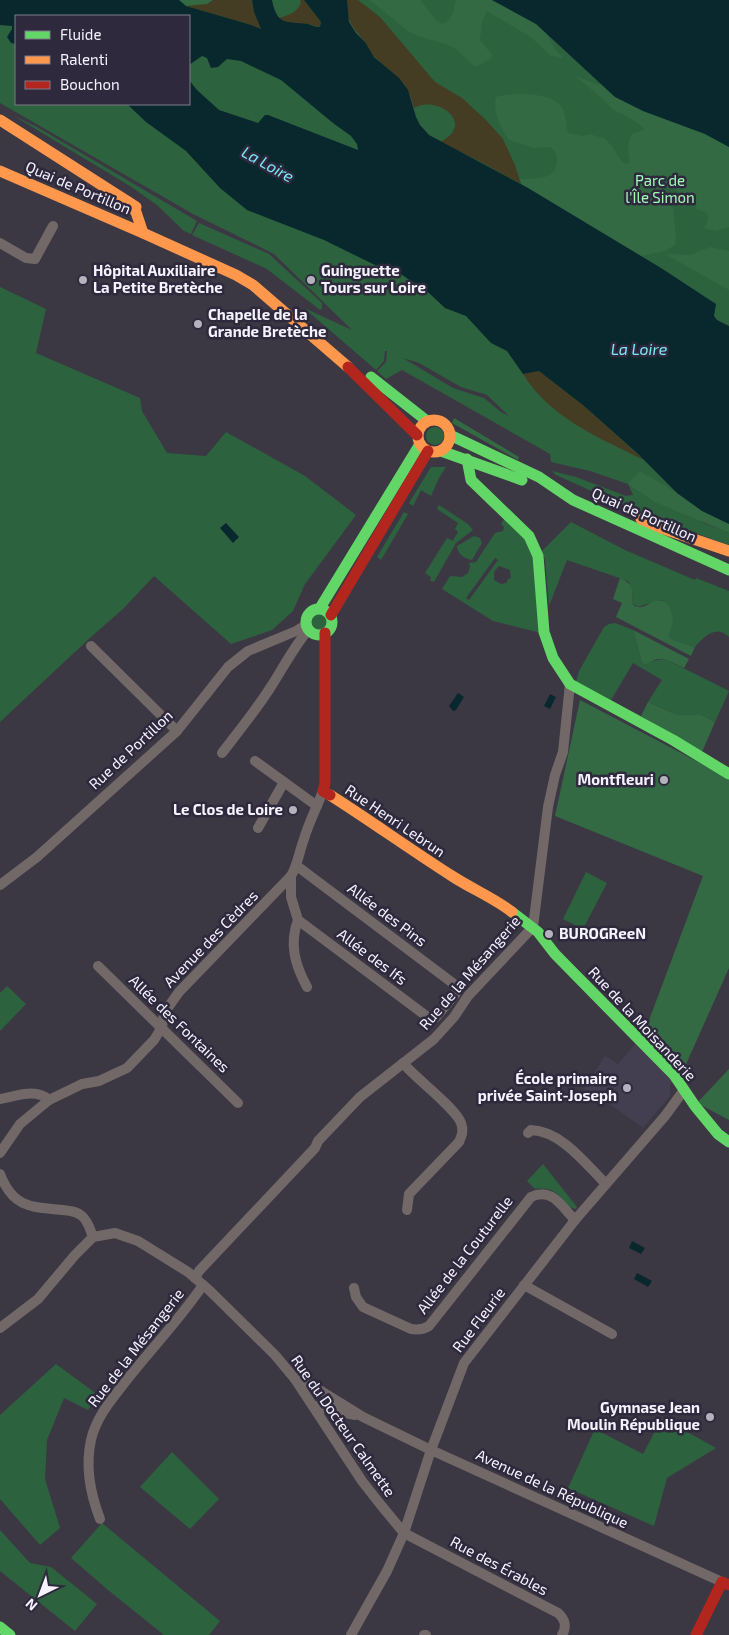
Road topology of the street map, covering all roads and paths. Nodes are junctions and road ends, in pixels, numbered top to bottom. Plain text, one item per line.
1 (0, 120) edge
2 (0, 171) edge
3 (128, 202) junction
4 (53, 226) dead end
5 (143, 234) junction
6 (0, 243) edge
7 (168, 244) junction
8 (340, 359) junction
9 (427, 421) junction
10 (450, 435) junction
11 (422, 444) junction
12 (440, 451) junction
13 (467, 459) junction
14 (543, 481) junction
15 (566, 494) junction
16 (729, 551) edge
17 (729, 570) edge
18 (320, 608) junction
19 (331, 615) junction
20 (307, 628) junction
21 (325, 633) junction
22 (91, 646) dead end
23 (570, 684) junction
24 (177, 731) junction
25 (222, 753) dead end
26 (255, 761) dead end
27 (729, 774) edge
28 (284, 782) junction
29 (323, 791) junction
30 (317, 806) junction
31 (258, 828) dead end
32 (297, 866) junction
33 (291, 876) junction
34 (0, 885) edge
35 (298, 920) junction
36 (533, 928) junction
37 (98, 966) dead end
38 (306, 987) dead end
39 (458, 988) joint
40 (162, 1027) junction
41 (403, 1063) junction
42 (684, 1090) junction
43 (0, 1099) edge
44 (49, 1100) junction
45 (238, 1104) dead end
46 (528, 1133) dead end
47 (729, 1142) edge
48 (0, 1154) edge
49 (0, 1174) edge
50 (605, 1183) junction
51 (406, 1210) dead end
52 (575, 1220) junction
53 (93, 1237) junction
54 (199, 1281) junction
55 (524, 1285) junction
56 (354, 1288) dead end
57 (0, 1328) edge
58 (612, 1334) dead end
59 (296, 1379) junction
60 (314, 1406) junction
61 (363, 1417) junction
62 (431, 1450) junction
63 (100, 1518) dead end
64 (404, 1533) junction
65 (726, 1584) edge
66 (0, 1628) edge
67 (10, 1635) edge
68 (351, 1635) edge
69 (562, 1635) edge
70 (696, 1635) edge

1 - 3 street, Quai de Portillon
2 - 5 street, Quai de Portillon
3 - 5 street, Quai de Portillon
3 - 7 street, Quai de Portillon
4 - 6 street
5 - 7 street, Quai de Portillon
7 - 8 street, Quai de Portillon
8 - 9 street, Quai de Portillon
8 - 11 street, Quai de Portillon
9 - 10 street
9 - 11 street
10 - 12 street
10 - 14 street, Quai de Portillon
11 - 12 street
11 - 18 street
11 - 19 street
12 - 13 street, Quai de Portillon
13 - 14 street, Quai de Portillon
13 - 23 street
14 - 15 street, Quai de Portillon
15 - 16 street
15 - 17 street, Quai de Portillon
18 - 19 street
18 - 20 street
19 - 21 street
20 - 21 street
20 - 24 street, Rue de Portillon
20 - 25 street
21 - 29 street, Rue Henri Lebrun
22 - 24 street
23 - 27 street
23 - 36 street, Rue de la Mésangerie
24 - 34 street, Rue de Portillon
26 - 28 street
28 - 30 street
28 - 31 street
29 - 30 street, Avenue des Cèdres
29 - 36 street, Rue Henri Lebrun
30 - 32 street, Avenue des Cèdres
32 - 33 street, Avenue des Cèdres
32 - 39 street, Allée des Pins
33 - 35 street
33 - 40 street, Avenue des Cèdres
35 - 38 street
35 - 39 street, Allée des Ifs
36 - 41 street, Rue de la Mésangerie
36 - 42 street, Rue de la Moisanderie
37 - 40 street, Allée des Fontaines
40 - 44 street, Avenue des Cèdres
40 - 45 street, Allée des Fontaines
41 - 51 street
41 - 54 street, Rue de la Mésangerie
42 - 47 street, Rue de la Moisanderie
42 - 50 street, Rue Fleurie
43 - 44 street
44 - 48 street, Avenue des Cèdres
46 - 50 street
49 - 53 street
50 - 52 street, Rue Fleurie
52 - 55 street, Rue Fleurie
52 - 56 street, Allée de la Couturelle
53 - 54 street, Rue du Docteur Calmette
53 - 57 street
54 - 59 street, Rue du Docteur Calmette
54 - 63 street, Rue de la Mésangerie
55 - 58 street
55 - 62 street, Rue Fleurie
59 - 60 street, Rue du Docteur Calmette
59 - 61 street, Avenue de la République
60 - 61 street, Avenue de la République
60 - 64 street, Rue du Docteur Calmette
61 - 62 street, Avenue de la République
62 - 64 street, Rue Fleurie
62 - 65 street, Avenue de la République
64 - 68 street, Rue Fleurie
64 - 69 street, Rue des Érables
65 - 70 street
66 - 67 street

